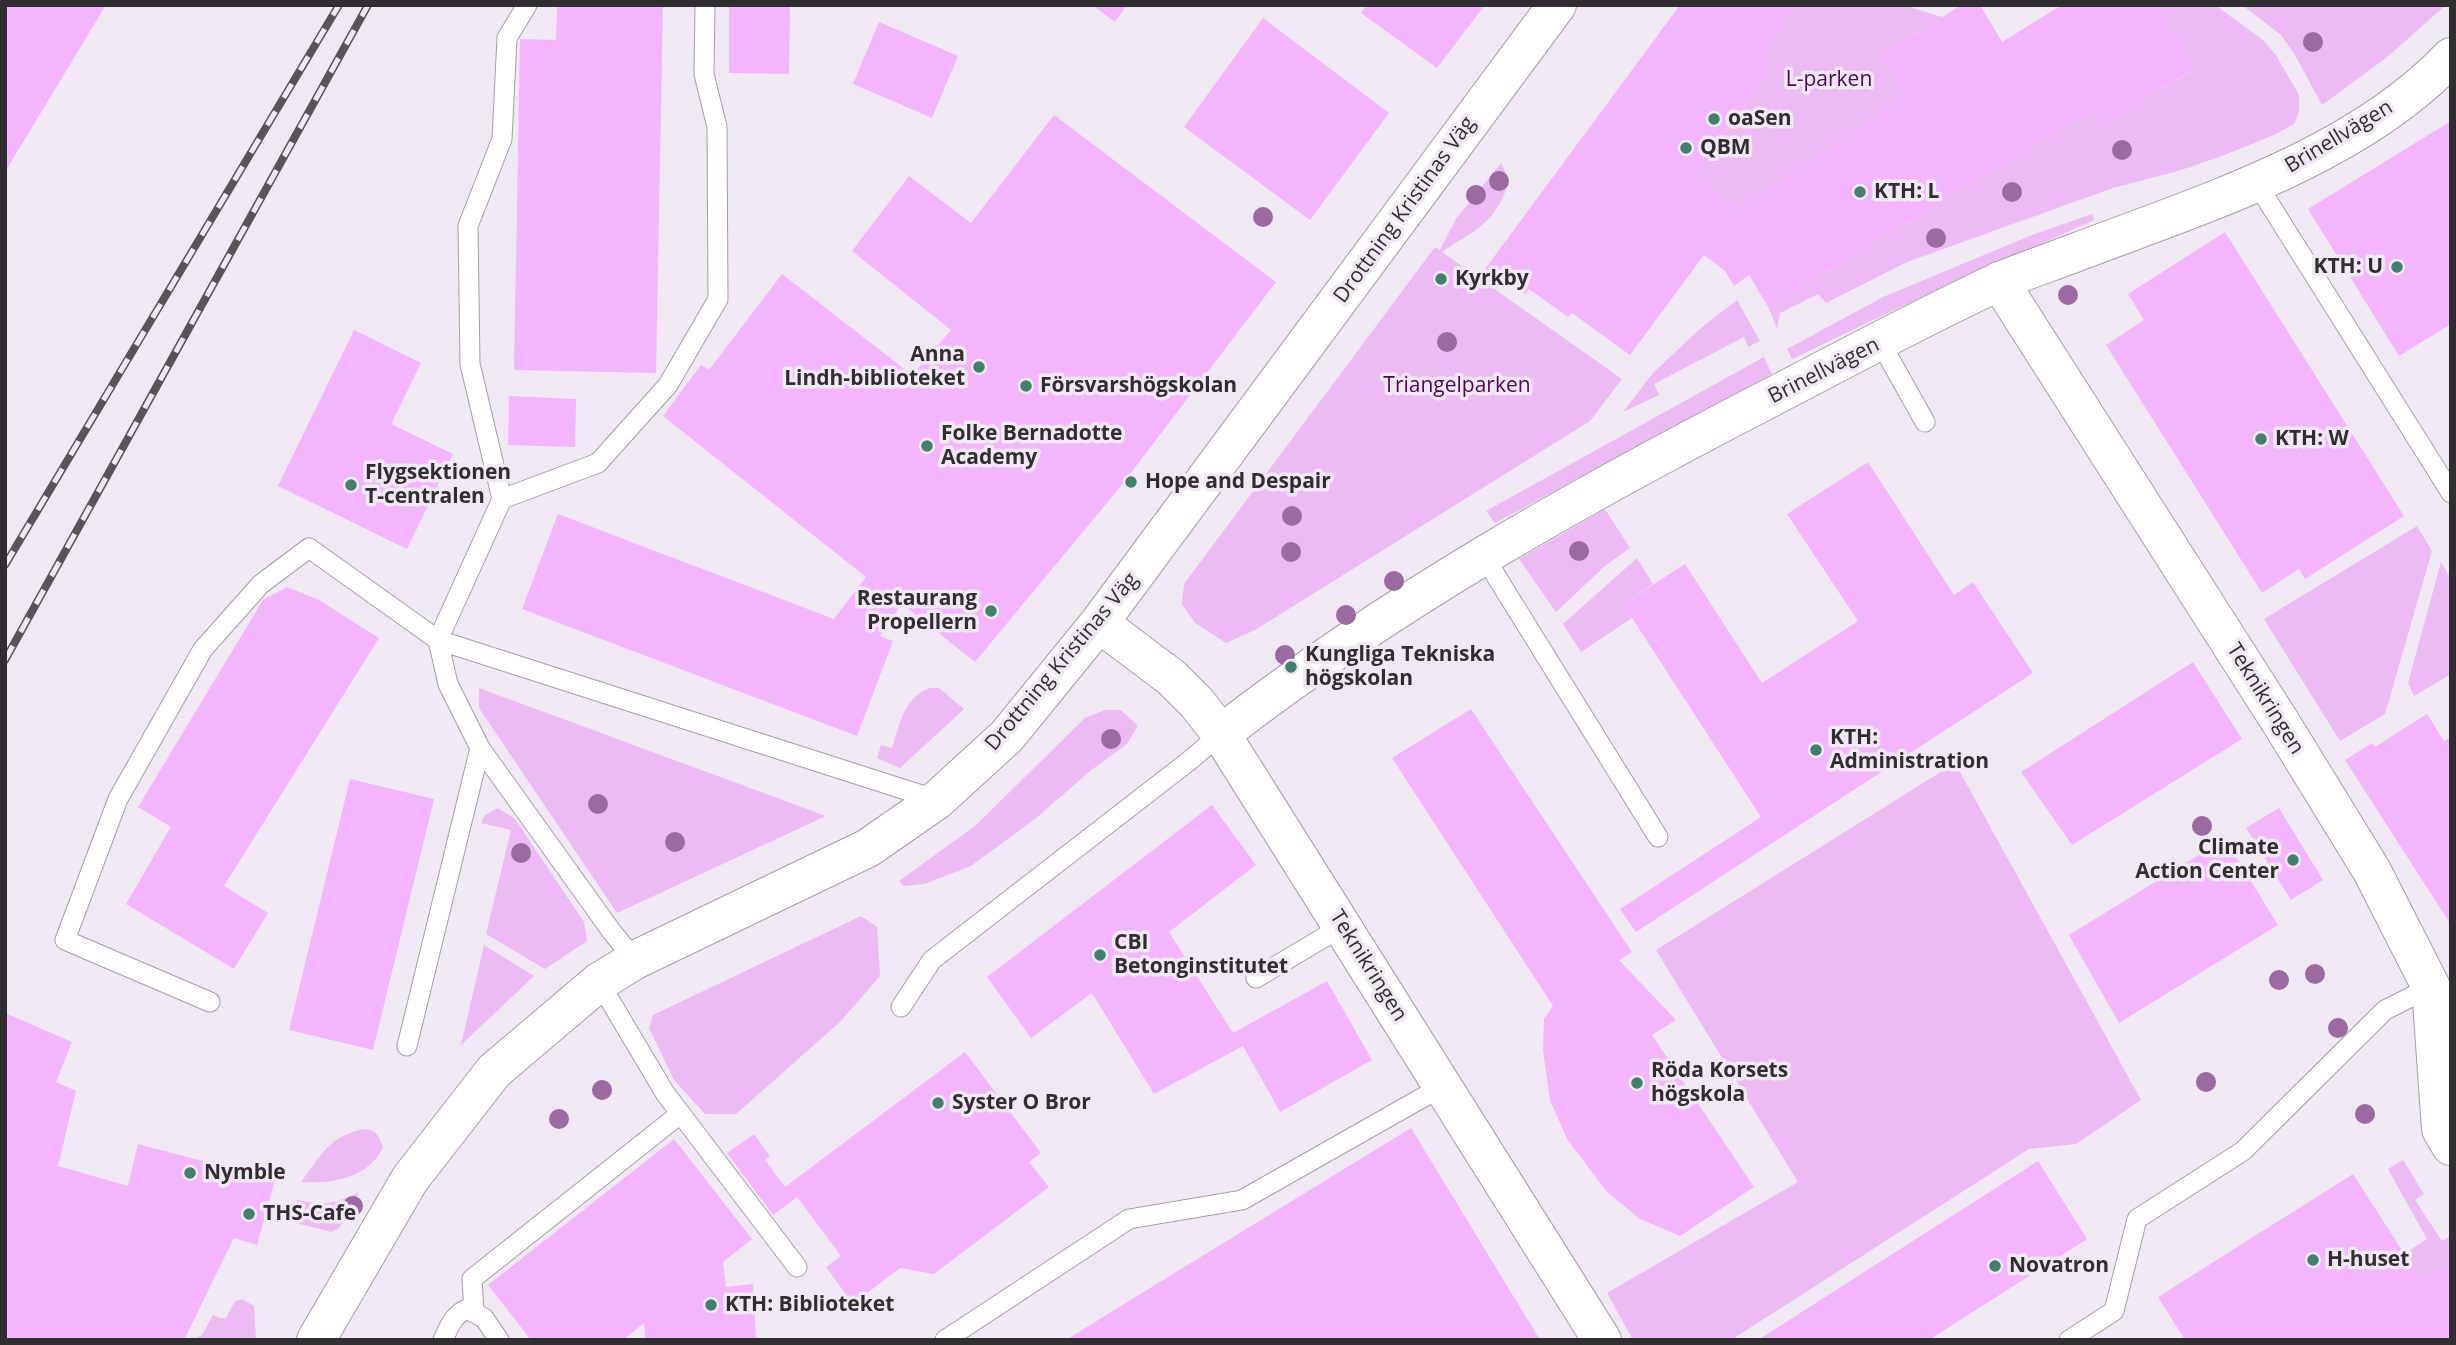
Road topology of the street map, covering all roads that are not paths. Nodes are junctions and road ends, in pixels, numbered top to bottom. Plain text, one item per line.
1 (527, 5) edge
2 (705, 5) edge
3 (1557, 5) edge
4 (2451, 57) edge
5 (2257, 184) junction
6 (1999, 281) junction
7 (1880, 342) junction
8 (1925, 422) dead end
9 (2451, 493) edge
10 (502, 499) junction
11 (1483, 555) junction
12 (1099, 624) junction
13 (438, 640) junction
14 (1221, 734) junction
15 (480, 748) junction
16 (937, 800) junction
17 (1658, 837) dead end
18 (1343, 926) junction
19 (635, 960) junction
20 (1256, 978) dead end
21 (599, 982) junction
22 (2431, 987) junction
23 (210, 1002) dead end
24 (901, 1007) dead end
25 (407, 1046) dead end
26 (1443, 1086) junction
27 (680, 1114) junction
28 (2451, 1146) edge
29 (797, 1267) dead end
30 (474, 1312) junction
31 (316, 1340) edge
32 (443, 1340) edge
33 (499, 1340) edge
34 (945, 1340) edge
35 (1602, 1340) edge
36 (2070, 1340) edge

1 - 10 lane
2 - 10 lane
3 - 12 street, Drottning Kristinas Väg
4 - 5 street, Brinellvägen
5 - 6 street, Brinellvägen
5 - 9 lane
6 - 7 street, Brinellvägen
6 - 22 street, Teknikringen
7 - 8 lane
7 - 11 street, Brinellvägen
10 - 13 lane
11 - 14 street, Brinellvägen
11 - 17 lane
12 - 14 street, Teknikringen
12 - 16 street, Drottning Kristinas Väg
13 - 15 lane
13 - 16 lane
13 - 23 lane
14 - 18 street, Teknikringen
14 - 24 lane
15 - 19 lane
15 - 25 lane
16 - 19 street, Drottning Kristinas Väg
18 - 20 lane
18 - 26 street, Teknikringen
19 - 21 street, Drottning Kristinas Väg
21 - 27 lane
21 - 31 street, Drottning Kristinas Väg
22 - 28 street, Teknikringen
22 - 36 lane
26 - 34 lane
26 - 35 street, Teknikringen
27 - 29 lane
27 - 30 lane
30 - 32 lane
30 - 33 lane

